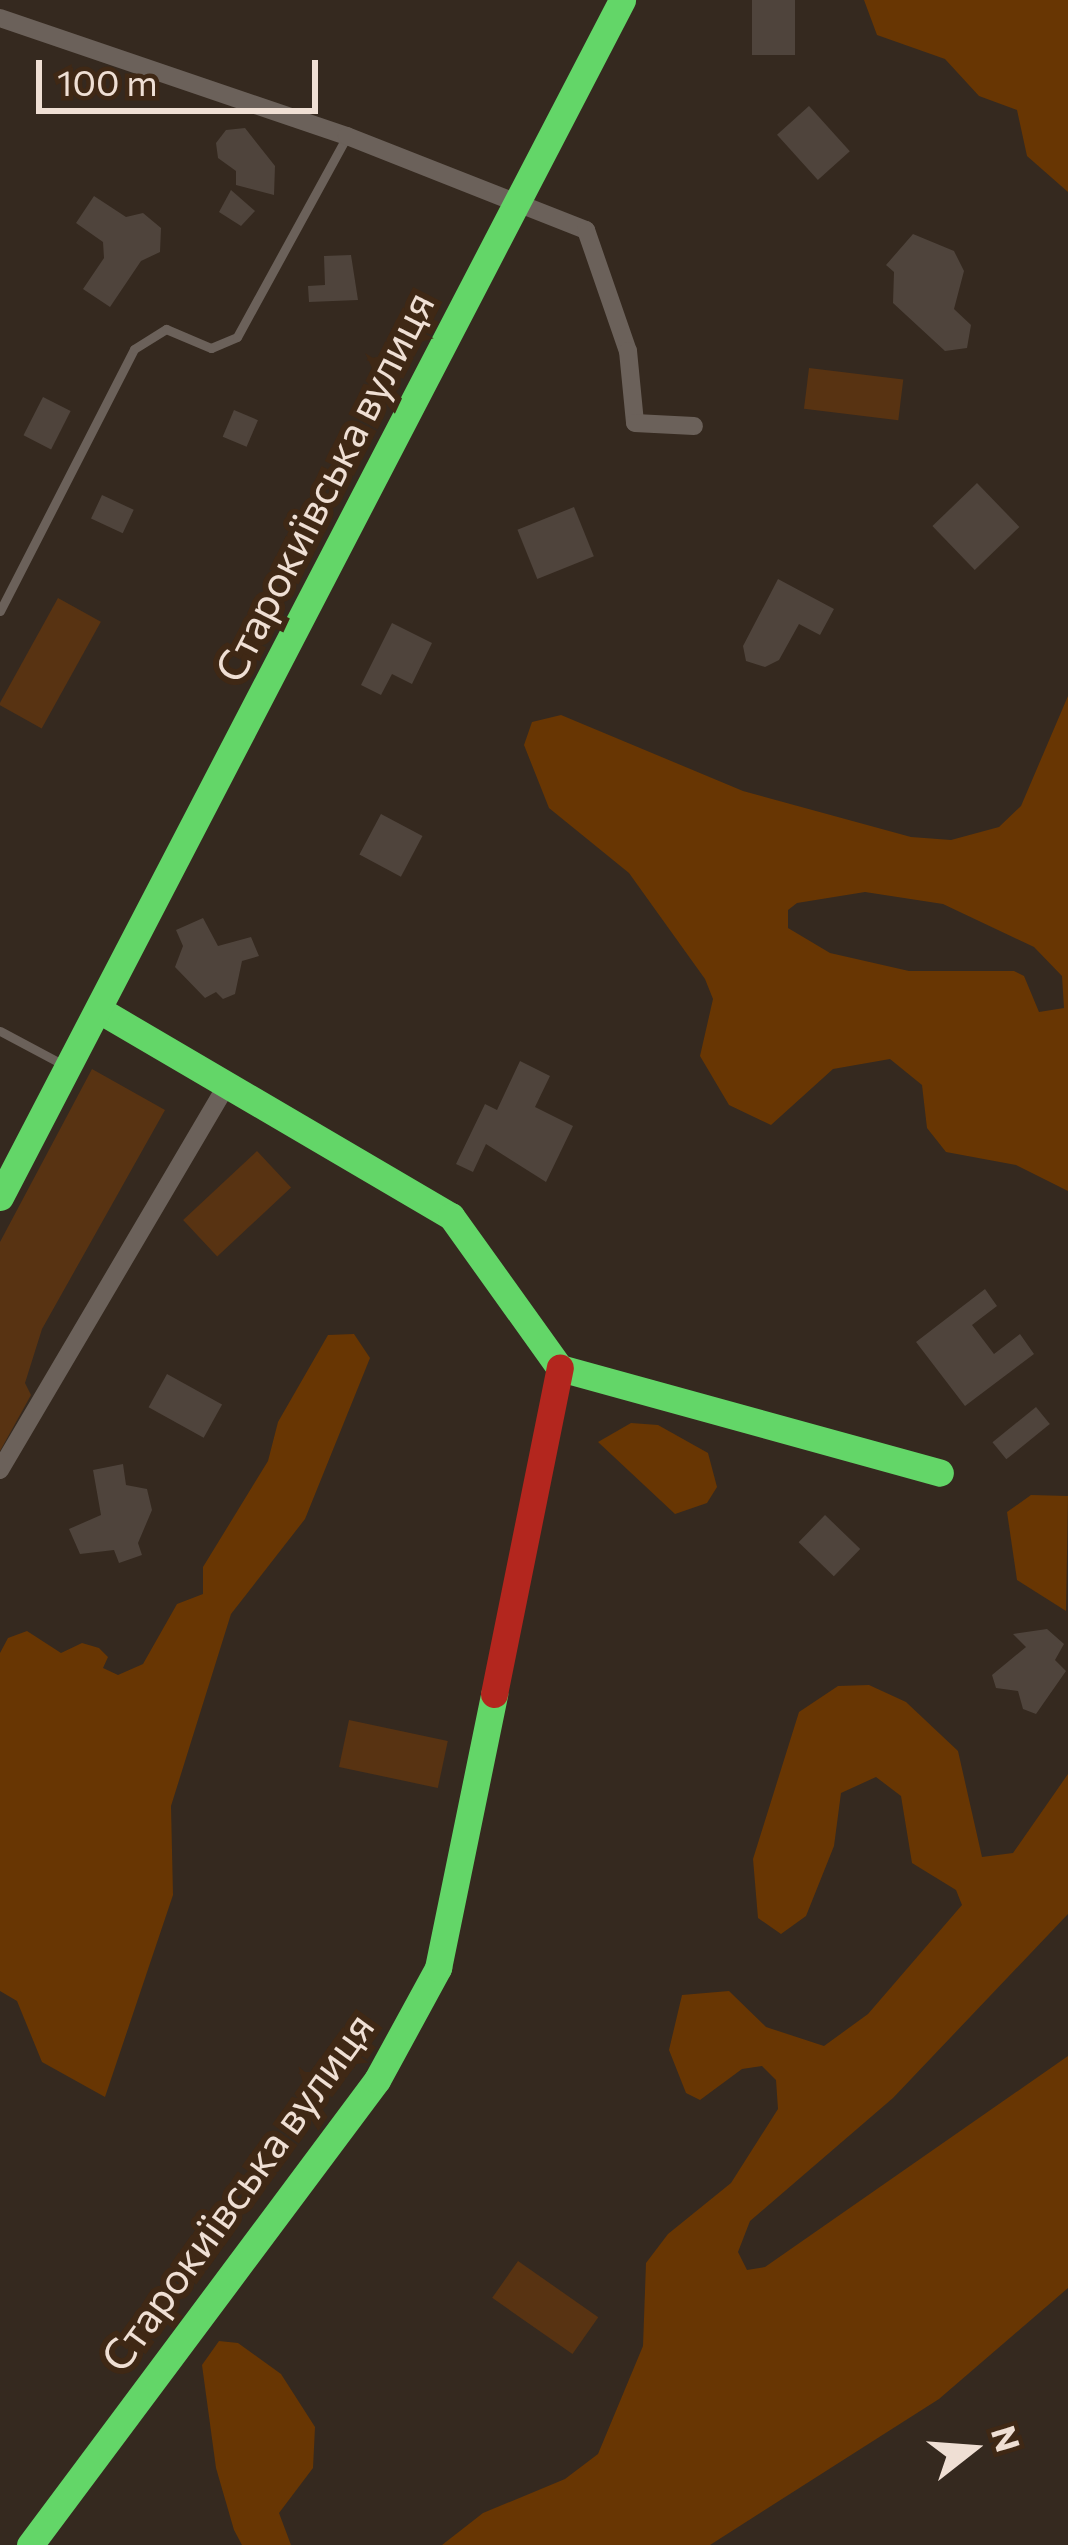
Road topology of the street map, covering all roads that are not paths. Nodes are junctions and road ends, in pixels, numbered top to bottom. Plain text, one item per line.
1 (622, 0) edge
2 (0, 18) edge
3 (347, 136) junction
4 (517, 200) junction
5 (694, 426) dead end
6 (0, 611) edge
7 (101, 1011) junction
8 (0, 1031) edge
9 (67, 1067) junction
10 (224, 1089) junction
11 (0, 1197) edge
12 (560, 1369) junction
13 (0, 1470) edge
14 (940, 1473) dead end
15 (30, 2545) edge

1 - 4 street, Старокиївська вулиця
2 - 3 street
3 - 4 street
3 - 6 lane
4 - 5 street
4 - 7 street, Старокиївська вулиця
7 - 9 street, Старокиївська вулиця
7 - 10 street
8 - 9 lane
9 - 11 street, Старокиївська вулиця
10 - 12 street
10 - 13 street
12 - 14 street
12 - 15 street, Старокиївська вулиця

